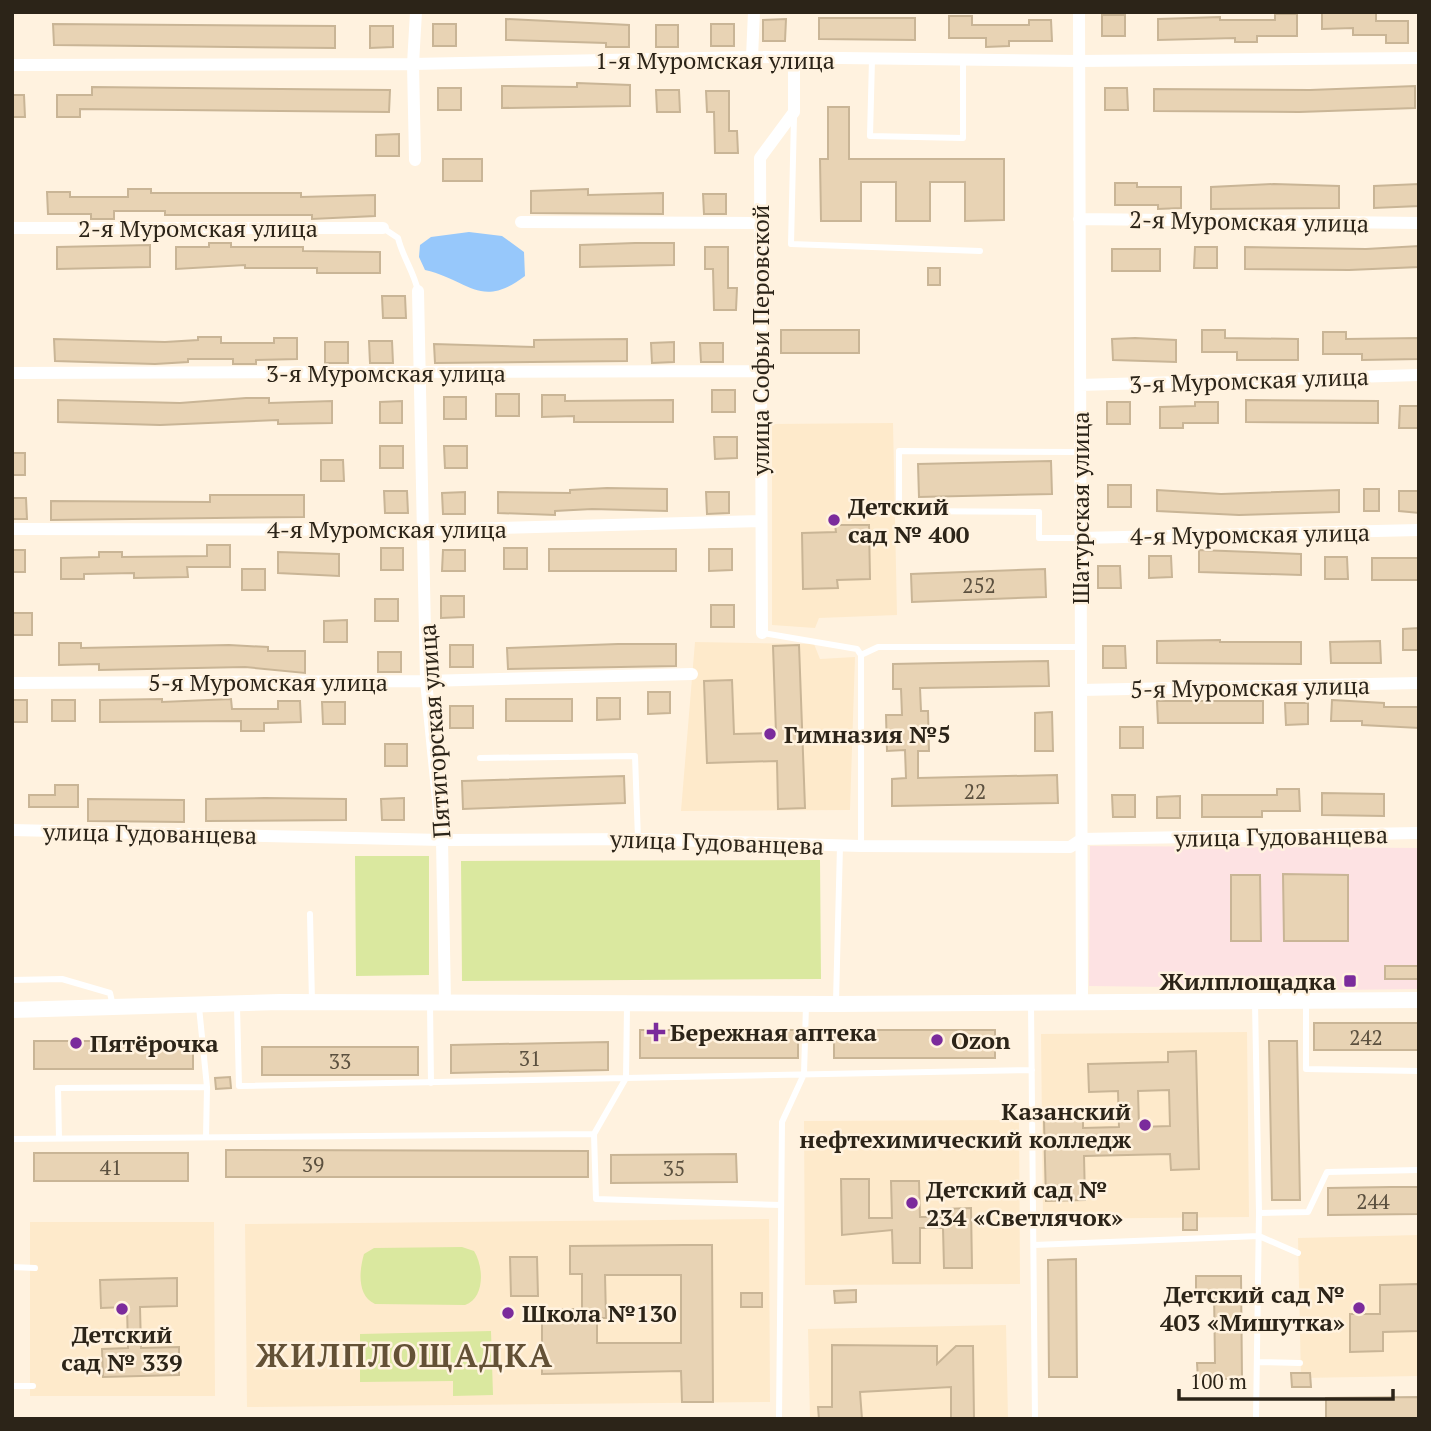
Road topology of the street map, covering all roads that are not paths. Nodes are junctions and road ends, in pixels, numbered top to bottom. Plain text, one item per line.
1 (416, 12) edge
2 (754, 12) edge
3 (1079, 12) edge
4 (752, 57) junction
5 (793, 58) junction
6 (1419, 58) edge
7 (872, 59) junction
8 (963, 60) junction
9 (1079, 61) junction
10 (412, 64) junction
11 (12, 65) edge
12 (794, 112) junction
13 (415, 160) dead end
14 (1079, 219) junction
15 (521, 222) dead end
16 (759, 223) junction
17 (1419, 223) edge
18 (12, 228) edge
19 (383, 228) joint
20 (980, 251) dead end
21 (418, 291) joint
22 (760, 371) junction
23 (12, 373) edge
24 (418, 374) junction
25 (1419, 375) edge
26 (1080, 385) junction
27 (1080, 452) junction
28 (761, 521) junction
29 (12, 529) edge
30 (425, 530) junction
31 (1419, 530) edge
32 (1081, 538) junction
33 (762, 633) joint
34 (1080, 647) junction
35 (861, 655) junction
36 (692, 674) dead end
37 (426, 681) junction
38 (12, 683) edge
39 (1419, 683) edge
40 (1081, 690) junction
41 (480, 758) dead end
42 (12, 830) edge
43 (1419, 833) edge
44 (638, 839) junction
45 (1082, 839) junction
46 (442, 840) junction
47 (840, 846) junction
48 (861, 846) junction
49 (310, 914) dead end
50 (12, 980) edge
51 (1306, 1000) junction
52 (1419, 1000) edge
53 (1255, 1001) junction
54 (312, 1002) junction
55 (438, 1002) junction
56 (628, 1002) junction
57 (806, 1003) junction
58 (1031, 1003) junction
59 (1082, 1003) junction
60 (237, 1004) junction
61 (836, 1004) junction
62 (199, 1005) junction
63 (113, 1007) junction
64 (12, 1010) edge
65 (1032, 1070) junction
66 (1419, 1071) edge
67 (804, 1074) junction
68 (626, 1078) junction
69 (431, 1083) junction
70 (207, 1087) junction
71 (594, 1134) junction
72 (206, 1137) junction
73 (59, 1138) junction
74 (12, 1139) edge
75 (1419, 1170) edge
76 (782, 1205) junction
77 (1259, 1213) junction
78 (1259, 1236) junction
79 (1034, 1245) junction
80 (1298, 1253) dead end
81 (12, 1267) edge
82 (35, 1268) dead end
83 (1257, 1362) junction
84 (1300, 1363) dead end
85 (12, 1386) edge
86 (33, 1386) dead end
87 (779, 1419) edge
88 (1035, 1419) edge
89 (1256, 1419) edge

1 - 10 street
2 - 4 street
3 - 9 street, Шатурская улица
4 - 5 street, 1-я Муромская улица
4 - 10 street, 1-я Муромская улица
5 - 7 street, 1-я Муромская улица
5 - 12 street
6 - 9 street, 1-я Муромская улица
7 - 8 street, 1-я Муромская улица
7 - 8 lane
8 - 9 street, 1-я Муромская улица
9 - 14 street, Шатурская улица
10 - 11 street, 1-я Муромская улица
10 - 13 street
12 - 16 street, улица Софьи Перовской
12 - 20 lane
14 - 17 street, 2-я Муромская улица
14 - 26 street, Шатурская улица
15 - 16 street
16 - 22 street, улица Софьи Перовской
18 - 19 street, 2-я Муромская улица
19 - 21 lane
21 - 24 street, Пятигорская улица
22 - 24 street, 3-я Муромская улица
22 - 28 street, улица Софьи Перовской
23 - 24 street, 3-я Муромская улица
24 - 30 street, Пятигорская улица
25 - 26 street, 3-я Муромская улица
26 - 27 street, Шатурская улица
27 - 32 street, Шатурская улица
27 - 32 lane
28 - 30 street, 4-я Муромская улица
28 - 33 street, улица Софьи Перовской
29 - 30 street, 4-я Муромская улица
30 - 37 street, Пятигорская улица
31 - 32 street, 4-я Муромская улица
32 - 34 street, Шатурская улица
33 - 35 lane
34 - 35 lane
34 - 40 street, Шатурская улица
35 - 48 lane
36 - 37 street, 5-я Муромская улица
37 - 38 street, 5-я Муромская улица
37 - 46 street, Пятигорская улица
39 - 40 street, 5-я Муромская улица
40 - 45 street, Шатурская улица
41 - 44 lane
42 - 46 street, улица Гудованцева
43 - 45 street, улица Гудованцева
44 - 46 street, улица Гудованцева
44 - 47 street, улица Гудованцева
45 - 48 street, улица Гудованцева
45 - 59 street, Шатурская улица
46 - 55 street, Пятигорская улица
47 - 48 street, улица Гудованцева
47 - 61 lane
49 - 54 lane
50 - 63 lane
51 - 52 street
51 - 53 street
51 - 66 lane
53 - 59 street
53 - 77 lane
54 - 55 street
54 - 60 street
55 - 56 street
55 - 69 lane
56 - 57 street
56 - 68 lane
57 - 61 street
57 - 67 lane
58 - 59 street
58 - 61 street
58 - 65 lane
60 - 62 street
60 - 69 lane
62 - 63 street
62 - 70 lane
63 - 64 street
65 - 67 lane
65 - 79 lane
67 - 68 lane
67 - 76 lane
68 - 69 lane
68 - 71 lane
70 - 72 lane
70 - 73 lane
71 - 72 lane
71 - 76 lane
72 - 73 lane
73 - 74 lane
75 - 77 lane
76 - 87 lane
77 - 78 lane
78 - 79 lane
78 - 80 lane
78 - 83 lane
79 - 88 lane
81 - 82 lane
83 - 84 lane
83 - 89 lane
85 - 86 lane

